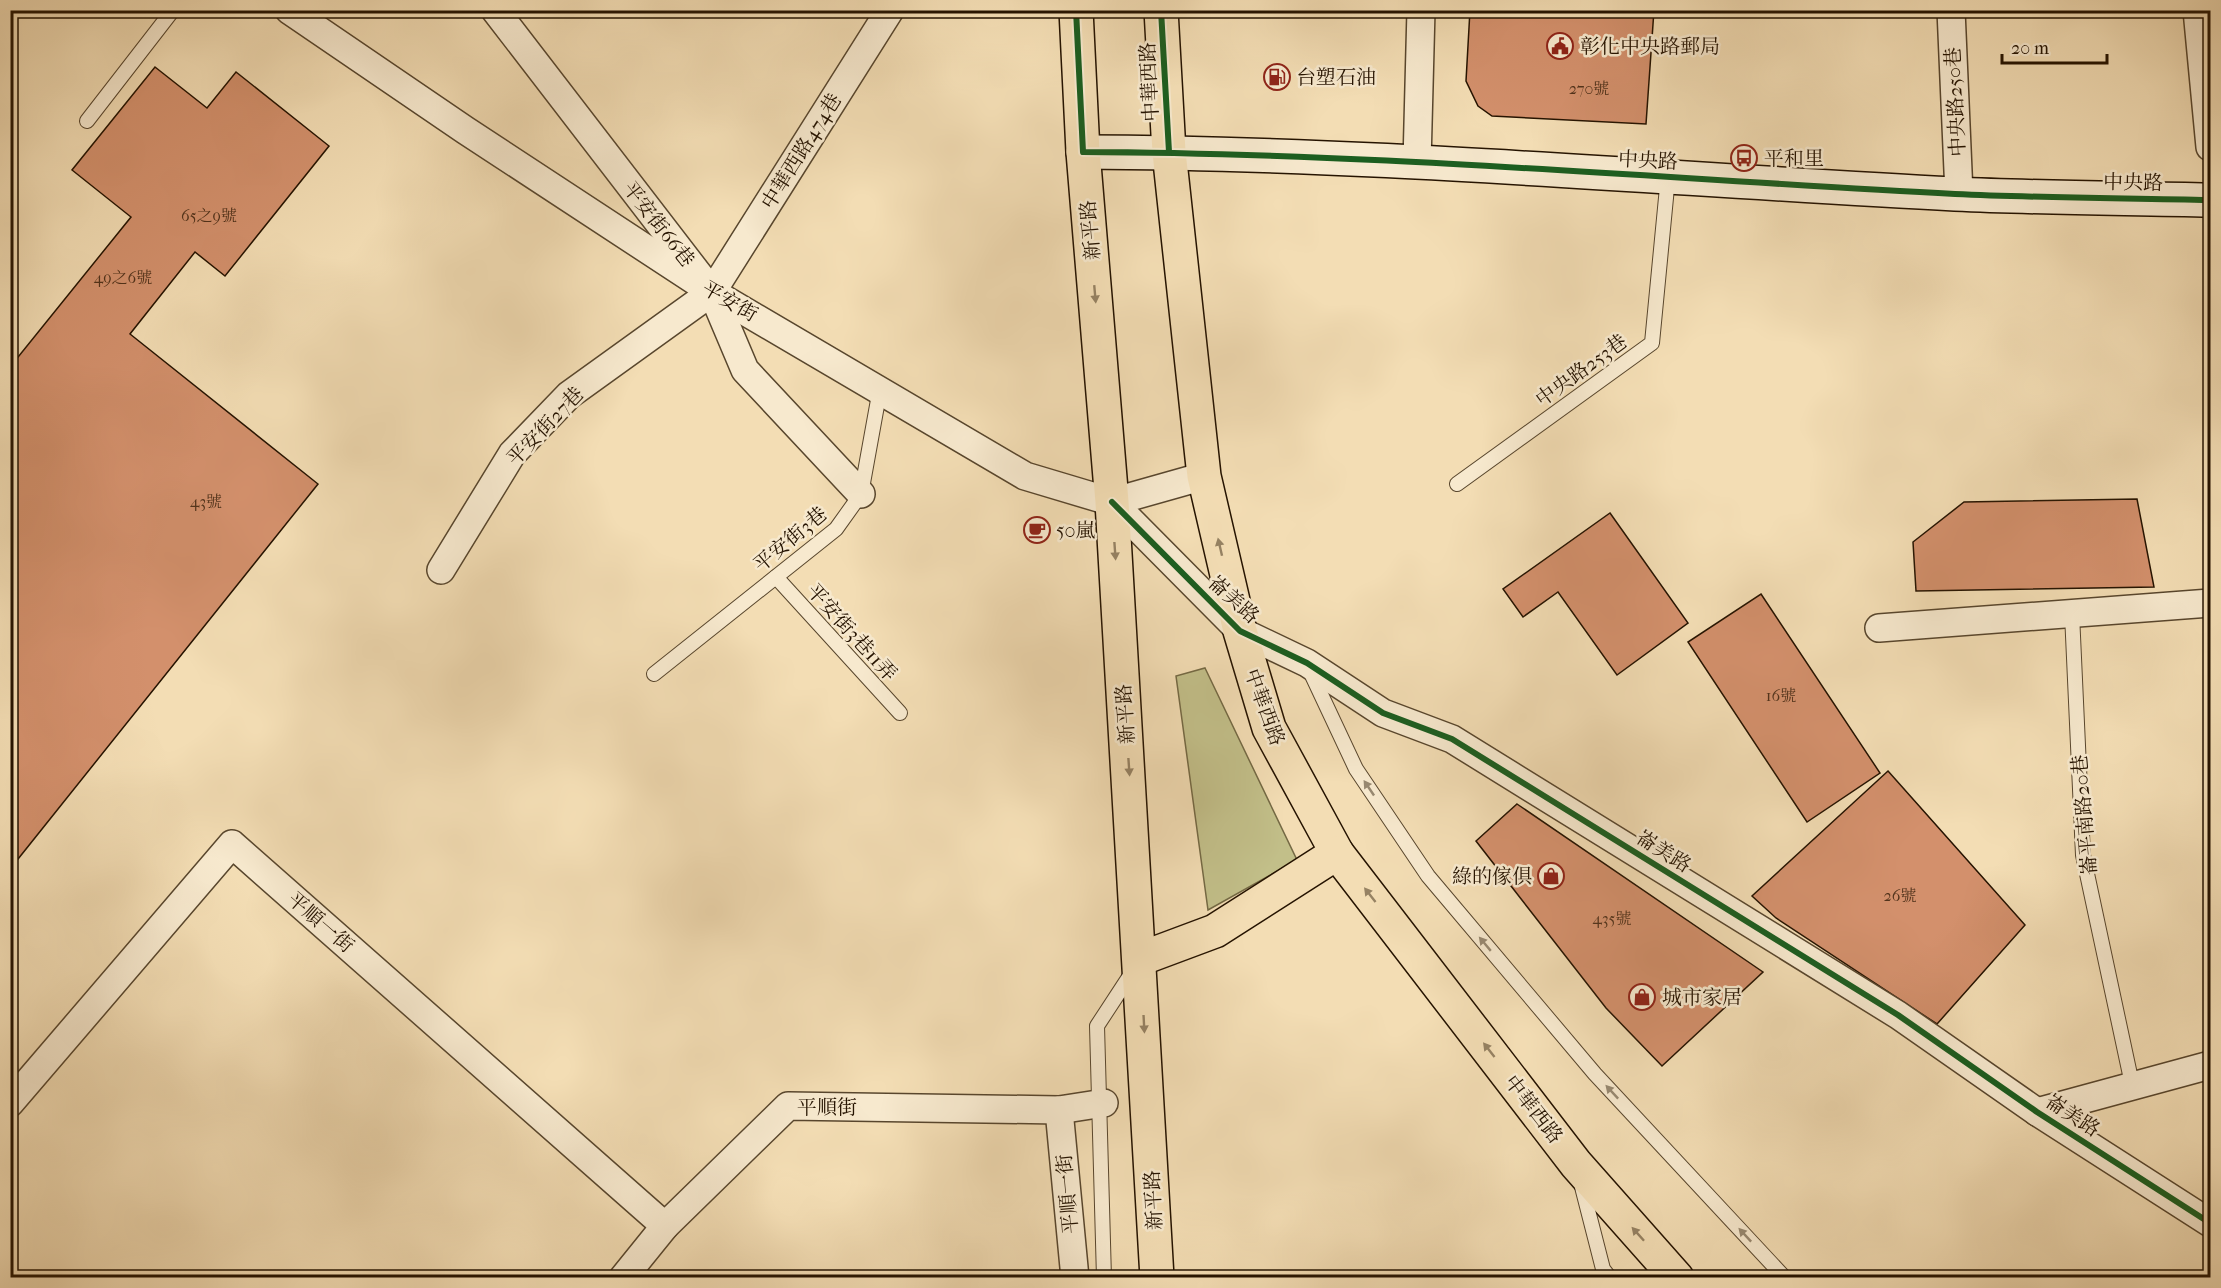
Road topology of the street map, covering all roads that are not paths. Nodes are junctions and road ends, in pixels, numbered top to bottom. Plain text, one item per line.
1 (173, 10) edge
2 (289, 10) edge
3 (495, 10) edge
4 (890, 10) edge
5 (1076, 10) edge
6 (1161, 10) edge
7 (1421, 10) edge
8 (1951, 10) edge
9 (2197, 10) edge
10 (87, 121) dead end
11 (2211, 147) edge
12 (1083, 152) junction
13 (1169, 152) junction
14 (1417, 162) junction
15 (1668, 177) junction
16 (1959, 194) junction
17 (2211, 200) edge
18 (712, 292) junction
19 (880, 390) junction
20 (1204, 476) junction
21 (1457, 484) dead end
22 (861, 494) junction
23 (1112, 502) junction
24 (441, 570) dead end
25 (776, 577) junction
26 (2211, 603) edge
27 (2072, 614) junction
28 (1879, 628) dead end
29 (1240, 631) junction
30 (1307, 663) junction
31 (654, 674) dead end
32 (900, 713) dead end
33 (1337, 853) junction
34 (1140, 959) junction
35 (2211, 1065) edge
36 (2132, 1084) junction
37 (10, 1103) edge
38 (1101, 1103) junction
39 (1059, 1110) junction
40 (2037, 1112) junction
41 (1576, 1164) junction
42 (2211, 1223) edge
43 (665, 1226) junction
44 (622, 1278) edge
45 (1075, 1278) edge
46 (1104, 1278) edge
47 (1157, 1278) edge
48 (1610, 1278) edge
49 (1677, 1278) edge
50 (1785, 1278) edge

1 - 10 lane
2 - 18 street, 平安街
3 - 18 street, 平安街66巷
4 - 18 street, 中華西路474巷
5 - 12 main road
6 - 13 main road, 中華西路
7 - 14 street
8 - 16 street, 中央路250巷
9 - 11 street
12 - 13 street, 中央路
12 -> 23 main road, 新平路
13 - 14 street, 中央路
13 - 20 main road, 中華西路
14 - 15 street, 中央路
15 - 16 street, 中央路
15 - 21 lane, 中央路253巷
16 - 17 street, 中央路
18 - 19 street, 平安街
18 - 22 street, 平安街66巷
18 - 24 street, 平安街27巷
19 - 22 lane, 平安街3巷
19 - 23 street, 平安街
20 - 23 street
29 -> 20 main road, 中華西路
22 - 25 lane, 平安街3巷
23 - 29 street, 崙美路
23 -> 34 main road, 新平路
25 - 31 lane, 平安街3巷
25 - 32 lane, 平安街3巷11弄
26 - 27 street
27 - 28 street
27 - 36 lane, 崙平南路20巷
29 - 30 street, 崙美路
29 - 33 main road, 中華西路
30 - 40 street, 崙美路
50 -> 30 lane
33 - 34 main road
41 -> 33 main road, 中華西路
34 - 38 lane
34 -> 47 main road, 新平路
35 - 36 street
36 - 40 street
37 - 43 street, 平順一街
38 - 39 street, 平順街
38 - 46 lane
39 - 43 street, 平順街
39 - 45 street, 平順一街
40 - 42 street, 崙美路
41 - 48 lane
49 -> 41 main road, 中華西路
43 - 44 street, 平順街

